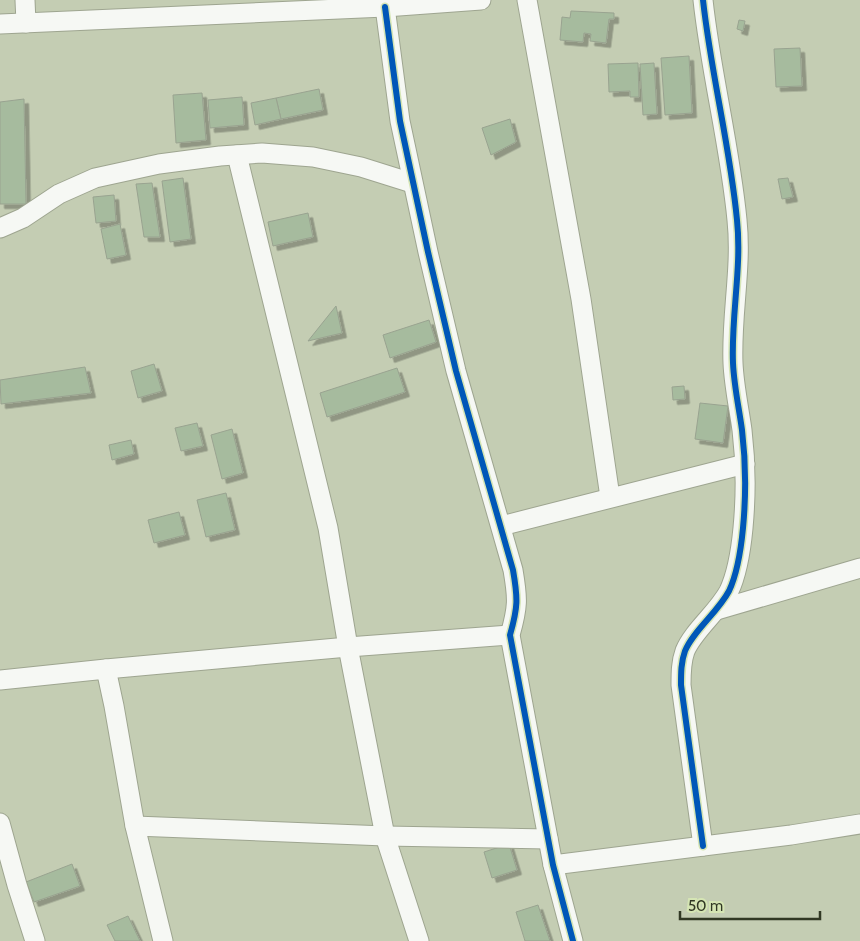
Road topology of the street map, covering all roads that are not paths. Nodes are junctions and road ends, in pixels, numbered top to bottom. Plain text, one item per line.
1 (25, 0) edge
2 (481, 0) edge
3 (527, 0) edge
4 (703, 0) edge
5 (385, 8) junction
6 (26, 23) junction
7 (0, 24) edge
8 (237, 155) junction
9 (412, 183) junction
10 (0, 228) edge
11 (745, 464) junction
12 (610, 497) junction
13 (500, 526) junction
14 (860, 568) edge
15 (717, 610) junction
16 (510, 635) junction
17 (348, 647) junction
18 (106, 669) junction
19 (0, 680) edge
20 (0, 823) edge
21 (860, 824) edge
22 (135, 826) junction
23 (385, 836) junction
24 (548, 839) junction
25 (703, 846) junction
26 (553, 865) junction
27 (35, 941) edge
28 (163, 941) edge
29 (419, 941) edge
30 (573, 941) edge

1 - 6 street
2 - 5 street
3 - 12 street
4 - 11 street
5 - 6 street
5 - 9 street
6 - 7 street
8 - 9 street
8 - 10 street
8 - 17 street
9 - 13 street
11 - 12 street
11 - 15 street
12 - 13 street
13 - 16 street
14 - 15 street
15 - 25 street
16 - 17 street
16 - 24 street
17 - 18 street
17 - 23 street
18 - 19 street
18 - 22 street
20 - 27 street
21 - 25 street
22 - 23 street
22 - 28 street
23 - 24 street
23 - 29 street
24 - 26 street
25 - 26 street
26 - 30 street

